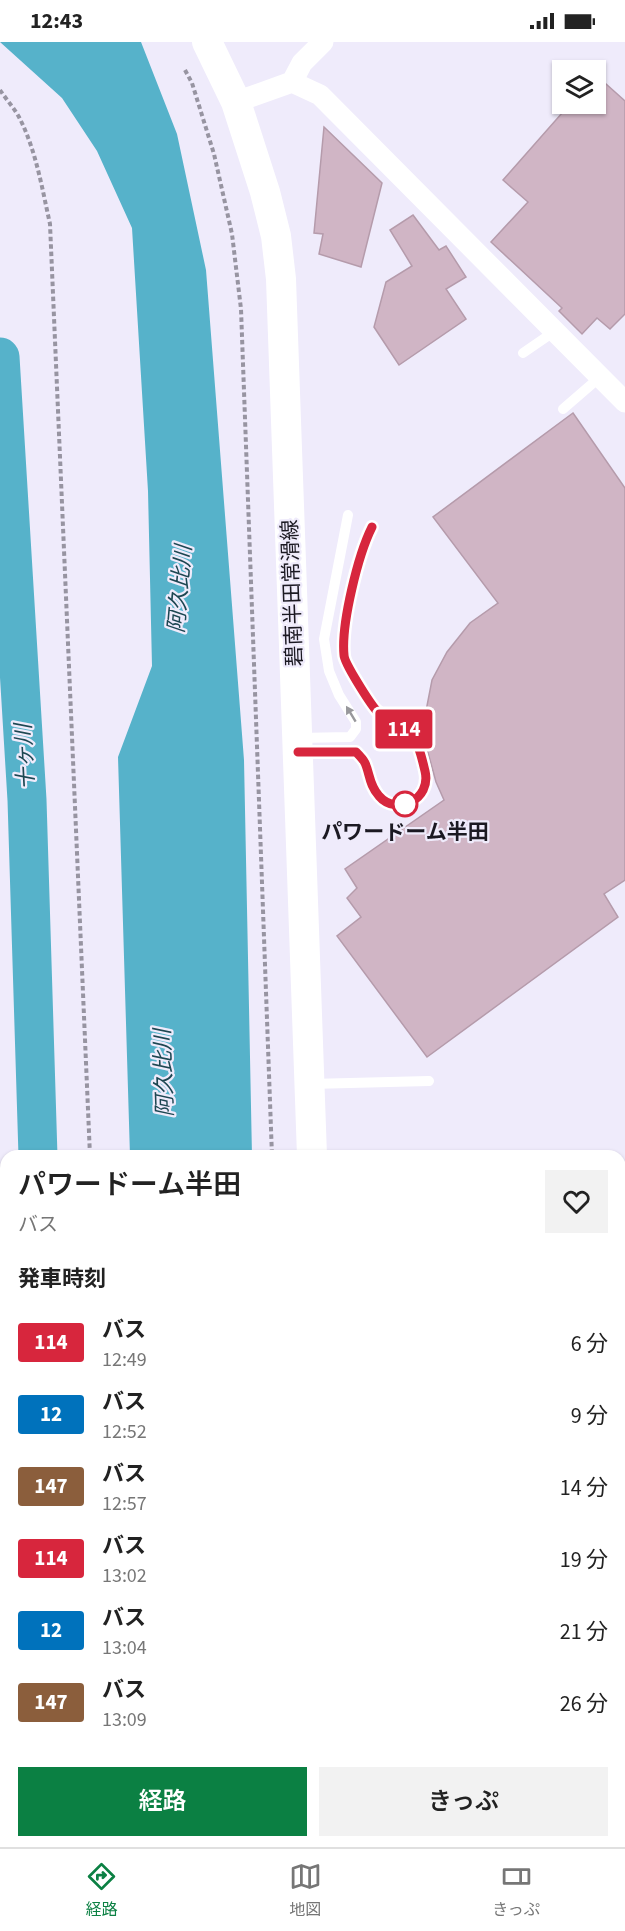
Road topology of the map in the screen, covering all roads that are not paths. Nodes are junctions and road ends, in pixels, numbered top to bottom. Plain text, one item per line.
1 (207, 42) edge
2 (323, 42) edge
3 (292, 82) junction
4 (236, 102) junction
5 (555, 331) junction
6 (523, 353) dead end
7 (600, 377) junction
8 (625, 402) edge
9 (563, 409) dead end
10 (348, 515) dead end
11 (372, 527) dead end
12 (298, 745) junction
13 (429, 1081) dead end
14 (310, 1083) junction
15 (312, 1150) edge
16 (0, 1328) edge
17 (0, 1347) edge

1 - 4 main road, 碧南半田常滑線
2 - 3 street
3 - 4 street
3 - 5 street
4 - 12 main road, 碧南半田常滑線
5 - 6 lane
5 - 7 street
7 - 8 street
7 - 9 lane
12 -> 10 lane
11 - 12 lane
12 - 14 main road, 碧南半田常滑線
13 - 14 lane
14 - 15 main road, 碧南半田常滑線
16 - 17 street

